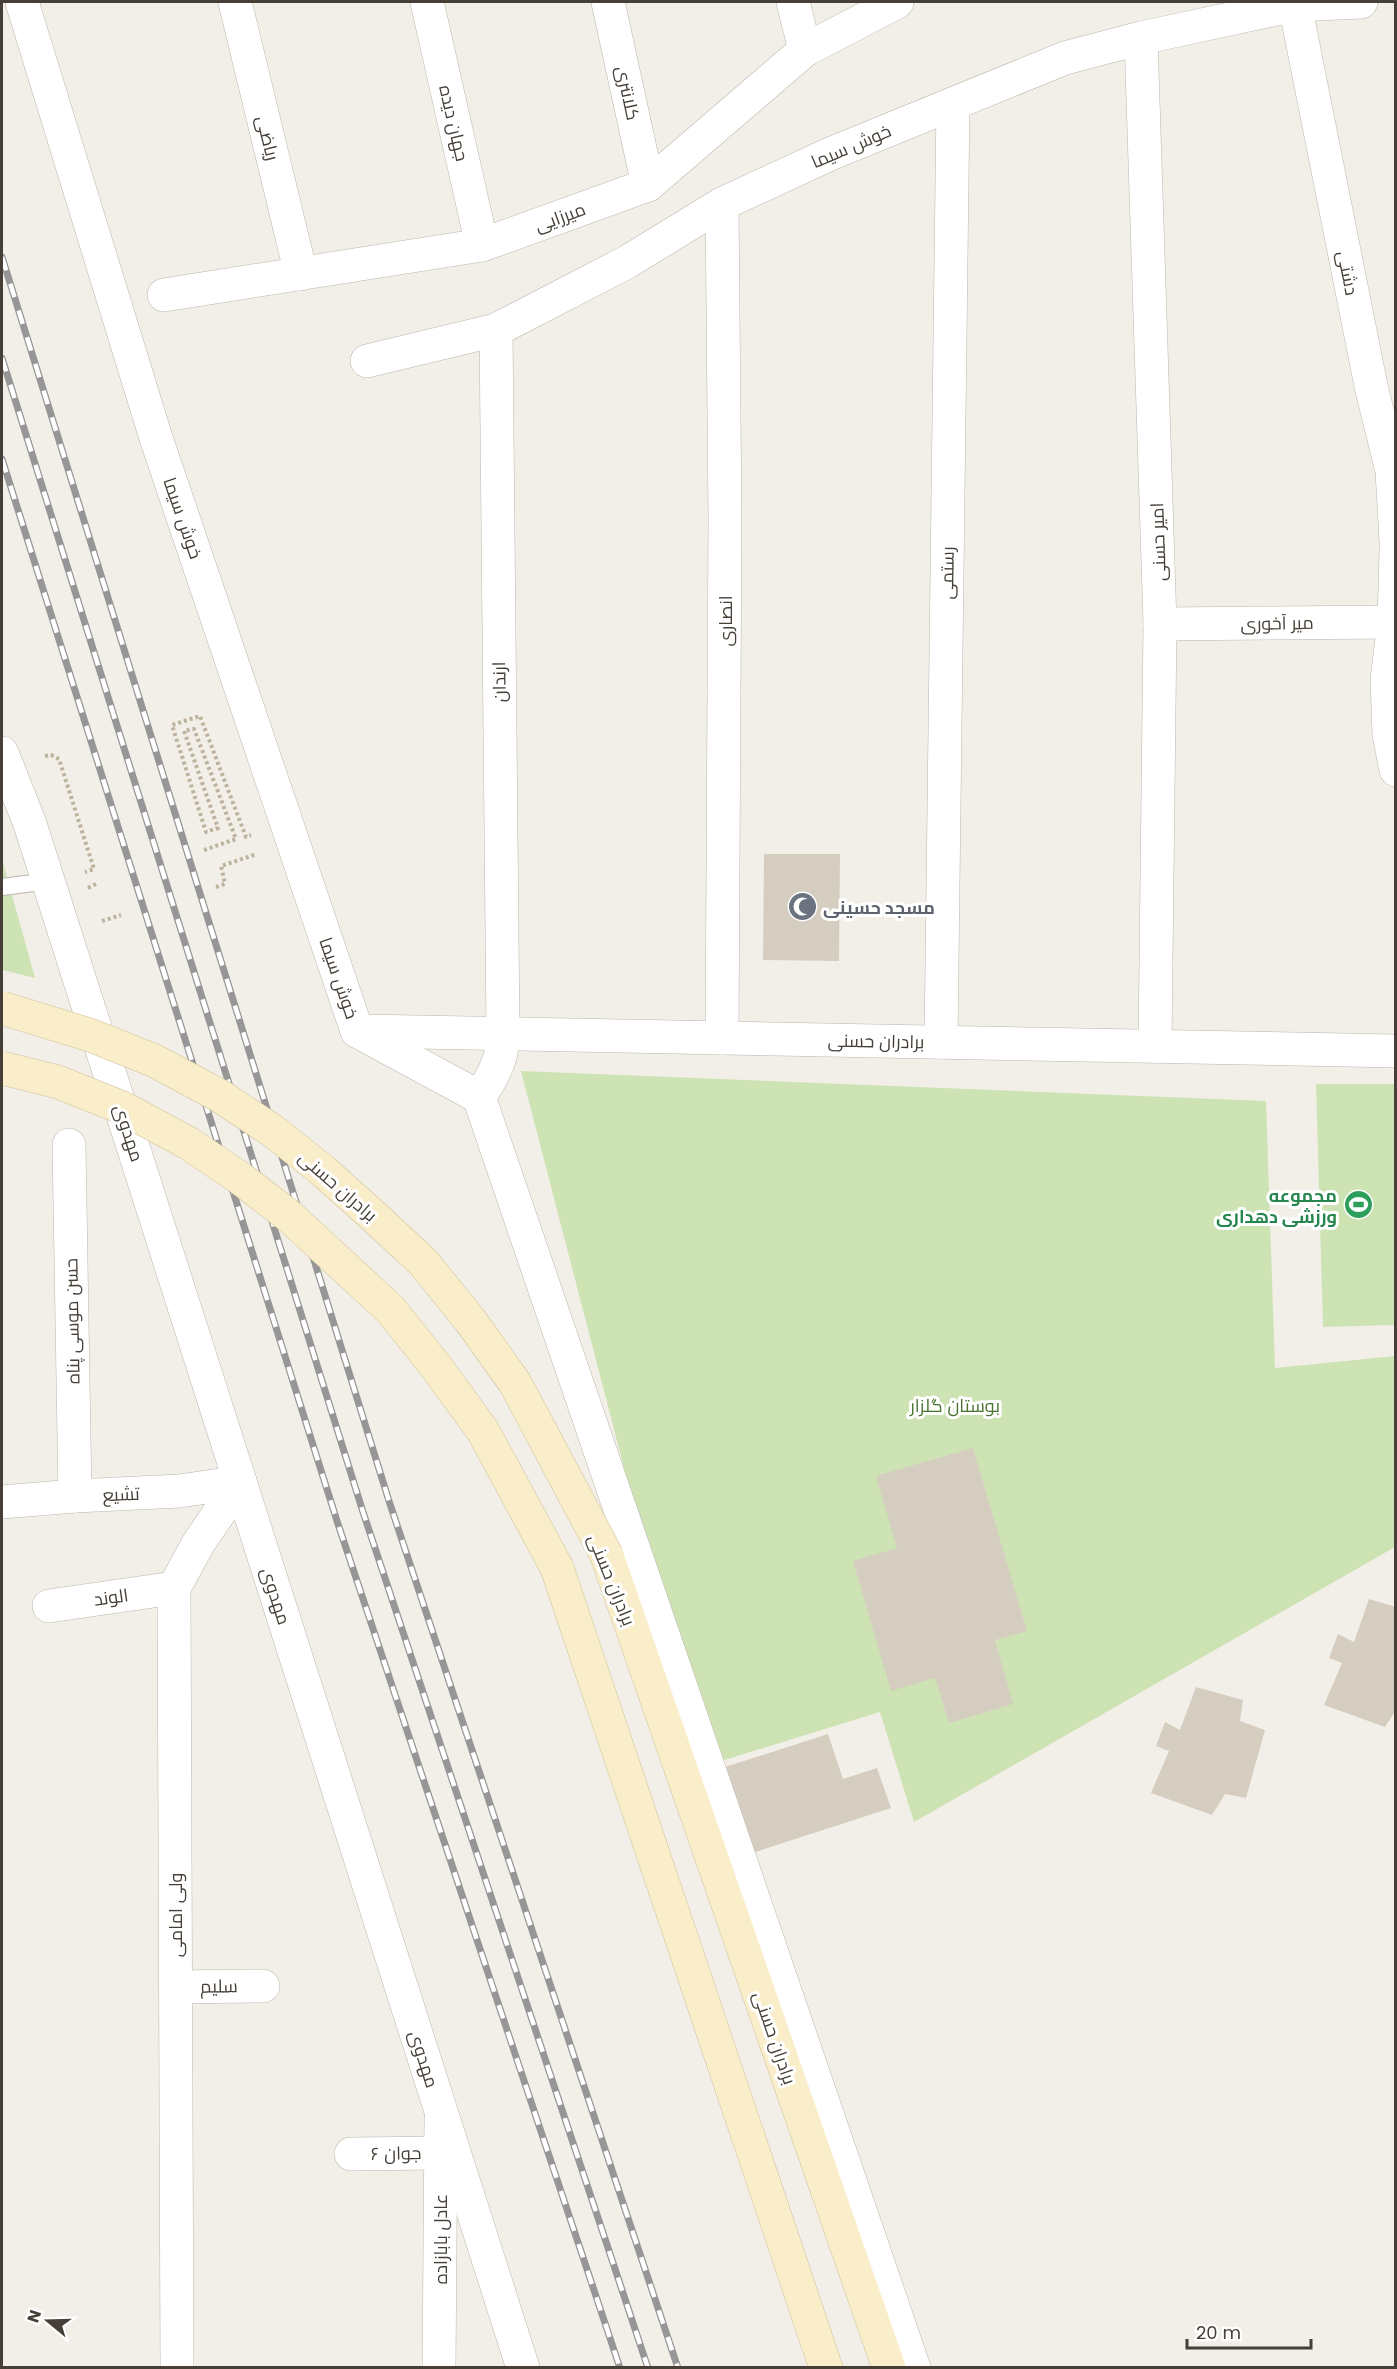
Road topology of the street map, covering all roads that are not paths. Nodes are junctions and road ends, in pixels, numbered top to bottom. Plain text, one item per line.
1 (22, 2) edge
2 (235, 2) edge
3 (427, 2) edge
4 (608, 2) edge
5 (794, 2) edge
6 (897, 2) edge
7 (1361, 2) edge
8 (1294, 5) junction
9 (1141, 38) junction
10 (805, 50) junction
11 (953, 104) junction
12 (648, 185) junction
13 (722, 204) junction
14 (482, 245) junction
15 (301, 274) junction
16 (164, 295) dead end
17 (496, 330) junction
18 (367, 362) dead end
19 (1395, 541) edge
20 (1395, 552) edge
21 (1394, 622) edge
22 (1160, 624) junction
23 (2, 753) edge
24 (1395, 770) edge
25 (49, 881) junction
26 (2, 886) edge
27 (2, 1008) edge
28 (357, 1030) junction
29 (503, 1033) junction
30 (722, 1038) junction
31 (940, 1042) junction
32 (1155, 1046) junction
33 (1395, 1051) edge
34 (2, 1068) edge
35 (478, 1097) junction
36 (69, 1145) dead end
37 (240, 1482) junction
38 (75, 1496) junction
39 (2, 1502) edge
40 (174, 1588) junction
41 (49, 1606) dead end
42 (263, 1986) dead end
43 (176, 1987) junction
44 (441, 2111) junction
45 (441, 2153) junction
46 (351, 2154) dead end
47 (177, 2367) edge
48 (440, 2367) edge
49 (523, 2367) edge
50 (826, 2367) edge
51 (889, 2367) edge
52 (914, 2367) edge

1 - 28 street, خوش سیما
2 - 15 street, ریاضی
3 - 14 street, جهان دیده
4 - 12 street, کلانتری
5 - 10 street
6 - 10 street, میرزایی
7 - 8 street, خوش سیما
8 - 9 street, خوش سیما
8 - 19 street, دشتی
9 - 11 street, خوش سیما
9 - 22 street, امیر حسنی
10 - 12 street, میرزایی
11 - 13 street, خوش سیما
11 - 31 street, رستمی
12 - 14 street, میرزایی
13 - 17 street, خوش سیما
13 - 30 street, انصاری
14 - 15 street, میرزایی
15 - 16 street, میرزایی
17 - 18 street, خوش سیما
17 - 29 street, ارندان
20 - 21 street
21 - 22 street, میر آخوری
21 - 24 street
22 - 32 street, امیر حسنی
23 - 25 street, مهدوی
25 - 26 lane
25 - 37 street, مهدوی
27 - 51 main road, برادران حسنی, bridge
28 - 29 street, برادران حسنی
28 - 35 street
29 - 30 street, برادران حسنی
29 - 35 street, ارندان
30 - 31 street, برادران حسنی
31 - 32 street, برادران حسنی
32 - 33 street, برادران حسنی
34 - 50 main road, bridge
35 - 52 street
36 - 38 street, حسن موسی پناه
37 - 38 street, تشیع
37 - 40 street, ولی امامی
37 - 44 street, مهدوی
38 - 39 street, تشیع
40 - 41 street, الوند
40 - 43 street, ولی امامی
42 - 43 street, سلیم
43 - 47 street, ولی امامی
44 - 45 street, عادل بابازاده
44 - 49 street, مهدوی
45 - 46 street, جوان ۶
45 - 48 street, عادل بابازاده

